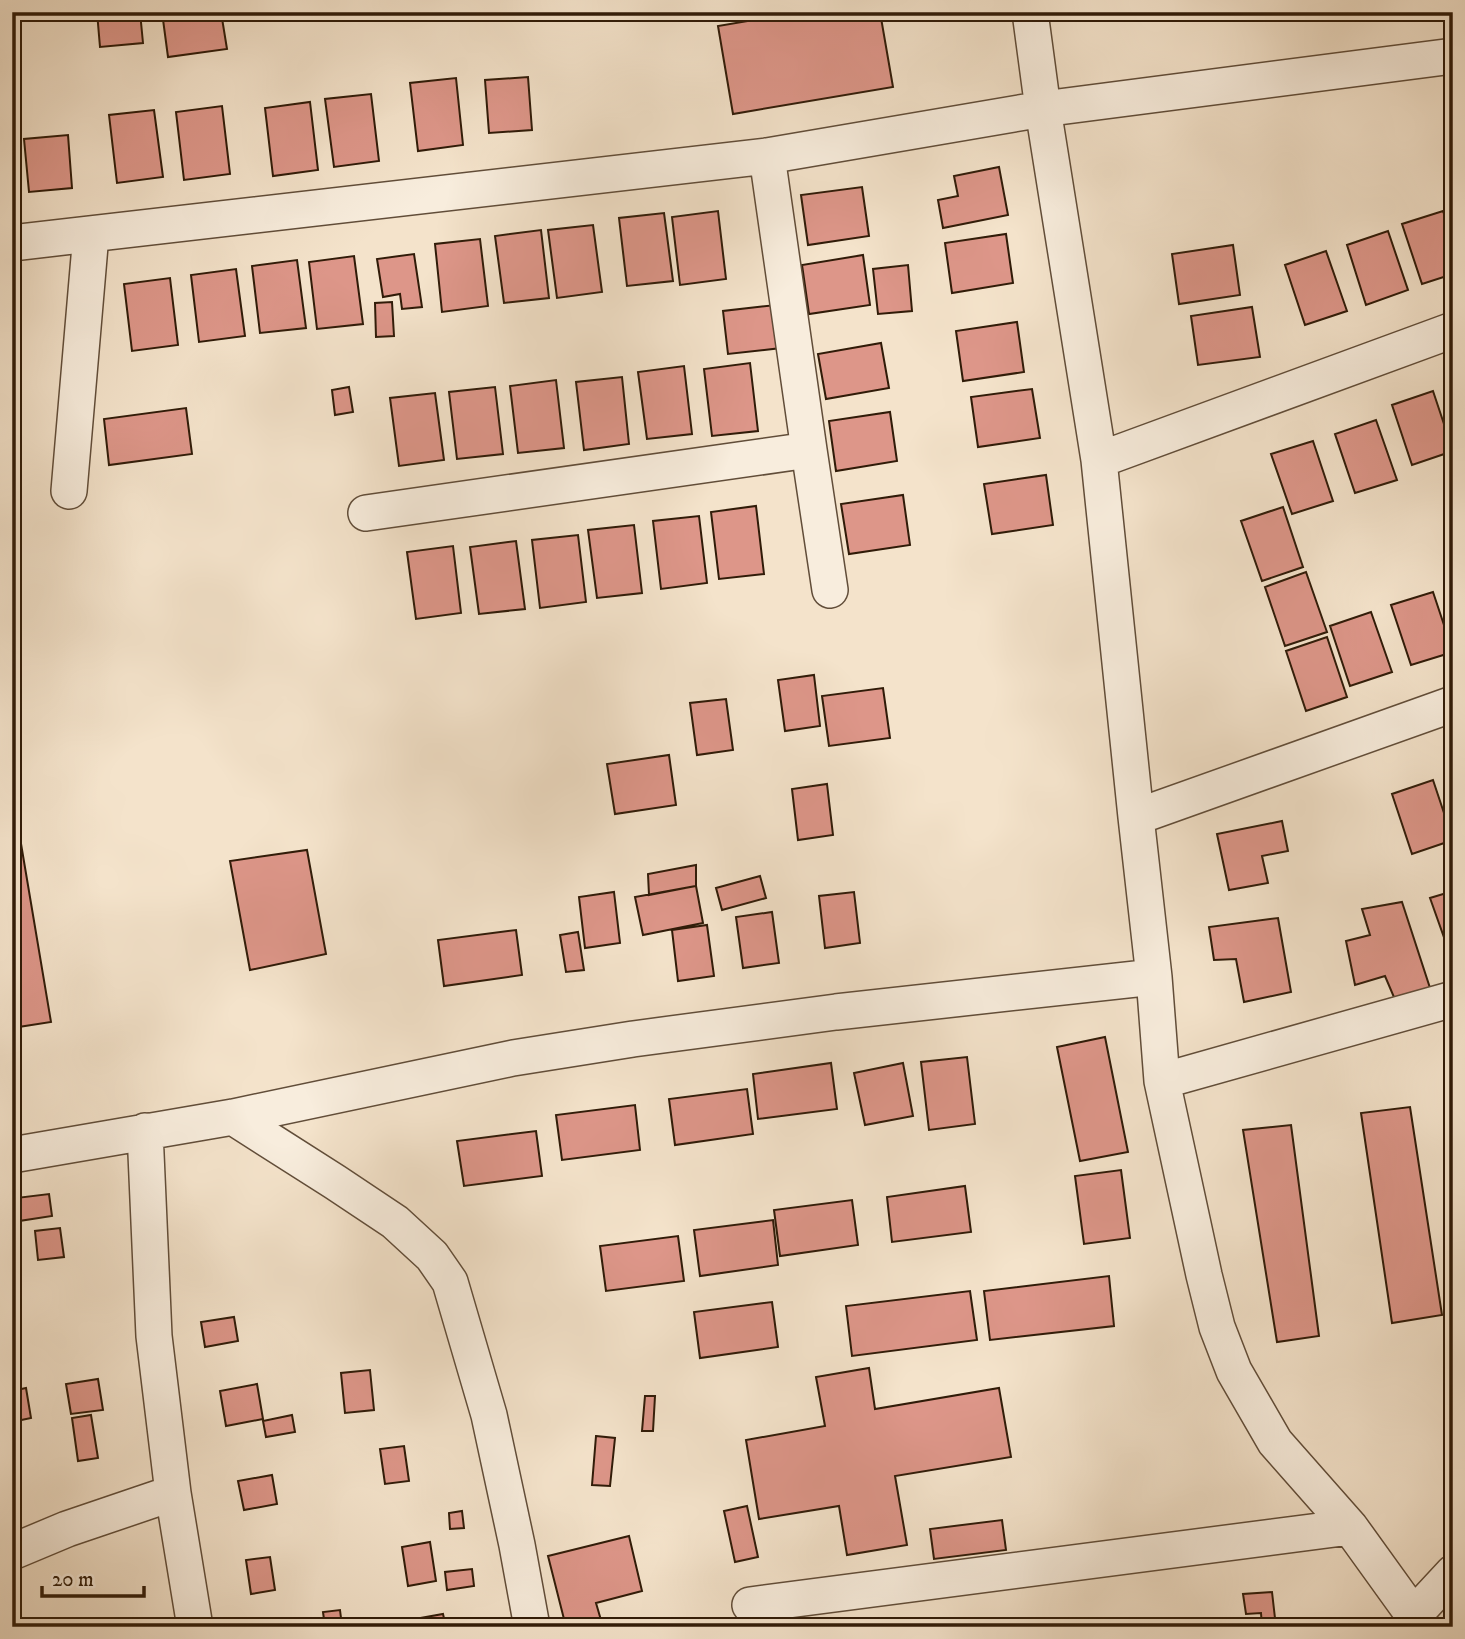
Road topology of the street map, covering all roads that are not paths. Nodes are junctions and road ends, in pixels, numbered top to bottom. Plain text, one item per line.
1 (1030, 12) edge
2 (1453, 56) edge
3 (1043, 109) junction
4 (767, 156) junction
5 (91, 234) junction
6 (12, 243) edge
7 (1453, 330) edge
8 (808, 450) junction
9 (1099, 460) junction
10 (69, 491) dead end
11 (366, 513) dead end
12 (830, 590) dead end
13 (1453, 704) edge
14 (1136, 817) junction
15 (1154, 977) junction
16 (1453, 999) edge
17 (1163, 1081) junction
18 (233, 1117) junction
19 (145, 1131) junction
20 (12, 1155) edge
21 (173, 1493) junction
22 (1350, 1527) junction
23 (12, 1552) edge
24 (1453, 1573) edge
25 (750, 1605) dead end
26 (1418, 1621) edge
27 (195, 1627) edge
28 (531, 1627) edge

1 - 3 street
2 - 3 street
3 - 4 street
3 - 9 street
4 - 5 street
4 - 8 street
5 - 6 street
5 - 10 street
7 - 9 street
8 - 11 street
8 - 12 street
9 - 14 street
13 - 14 street
14 - 15 street
15 - 17 street
15 - 18 street
16 - 17 street
17 - 22 street
18 - 19 street
18 - 28 street
19 - 20 street
19 - 21 street
21 - 23 street
21 - 27 street
22 - 25 street
22 - 26 street
24 - 26 street

